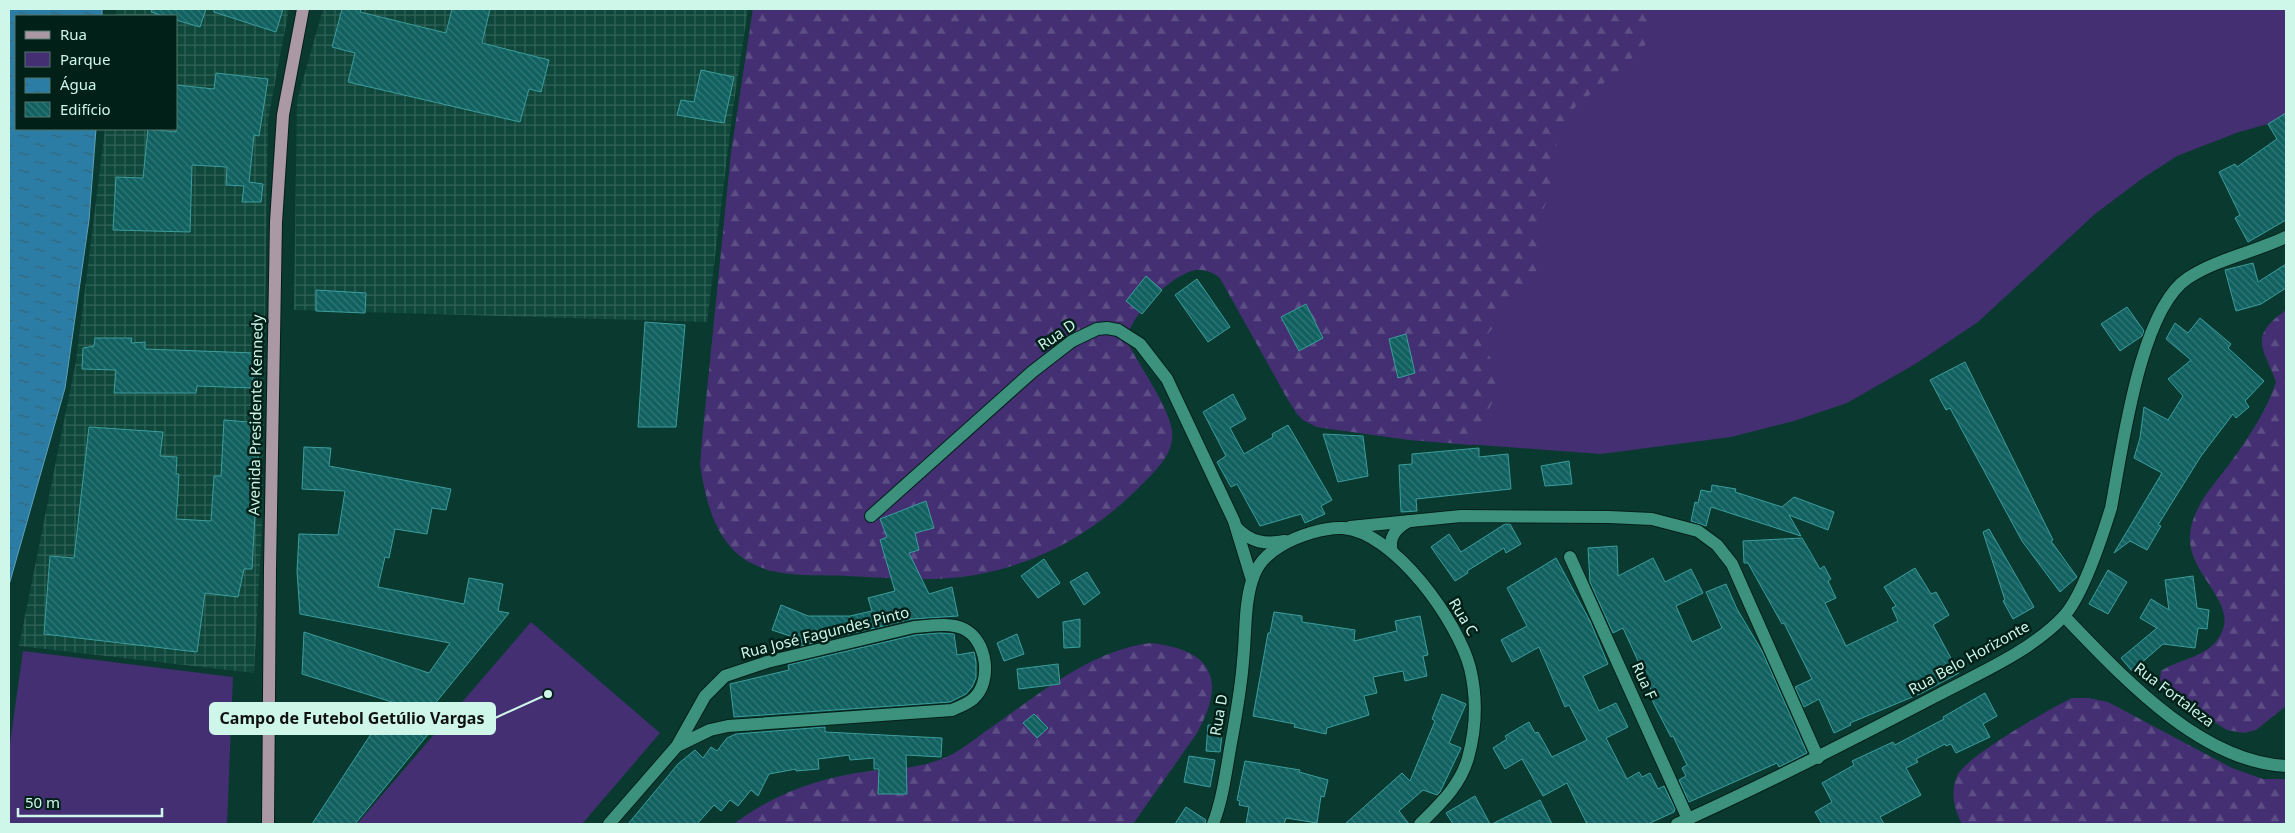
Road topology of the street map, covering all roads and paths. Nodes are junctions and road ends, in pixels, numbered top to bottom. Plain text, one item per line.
1 (303, 9) edge
2 (2286, 237) edge
3 (871, 516) dead end
4 (1416, 519) junction
5 (1236, 527) junction
6 (1343, 528) junction
7 (1307, 535) junction
8 (1274, 551) joint
9 (1392, 552) junction
10 (1570, 556) dead end
11 (1252, 580) junction
12 (2064, 616) junction
13 (677, 746) junction
14 (1818, 758) junction
15 (2286, 766) edge
16 (1682, 822) edge
17 (268, 824) edge
18 (609, 824) edge
19 (1213, 824) edge
20 (1420, 824) edge

1 - 17 main road, Avenida Presidente Kennedy
2 - 12 street, Rua Belo Horizonte
3 - 5 street, Rua D
4 - 6 street
4 - 9 street
4 - 14 street
5 - 7 street
5 - 11 street, Rua D
6 - 7 street, Rua C
6 - 9 street, Rua C
7 - 8 street, Rua C
8 - 11 street, Rua D
9 - 20 street, Rua C
10 - 16 street, Rua F
11 - 19 street, Rua D
12 - 14 street, Rua Belo Horizonte
12 - 15 street, Rua Fortaleza
13 - 13 street, Rua José Fagundes Pinto
13 - 18 street, Rua José Fagundes Pinto
14 - 16 street, Rua Belo Horizonte

